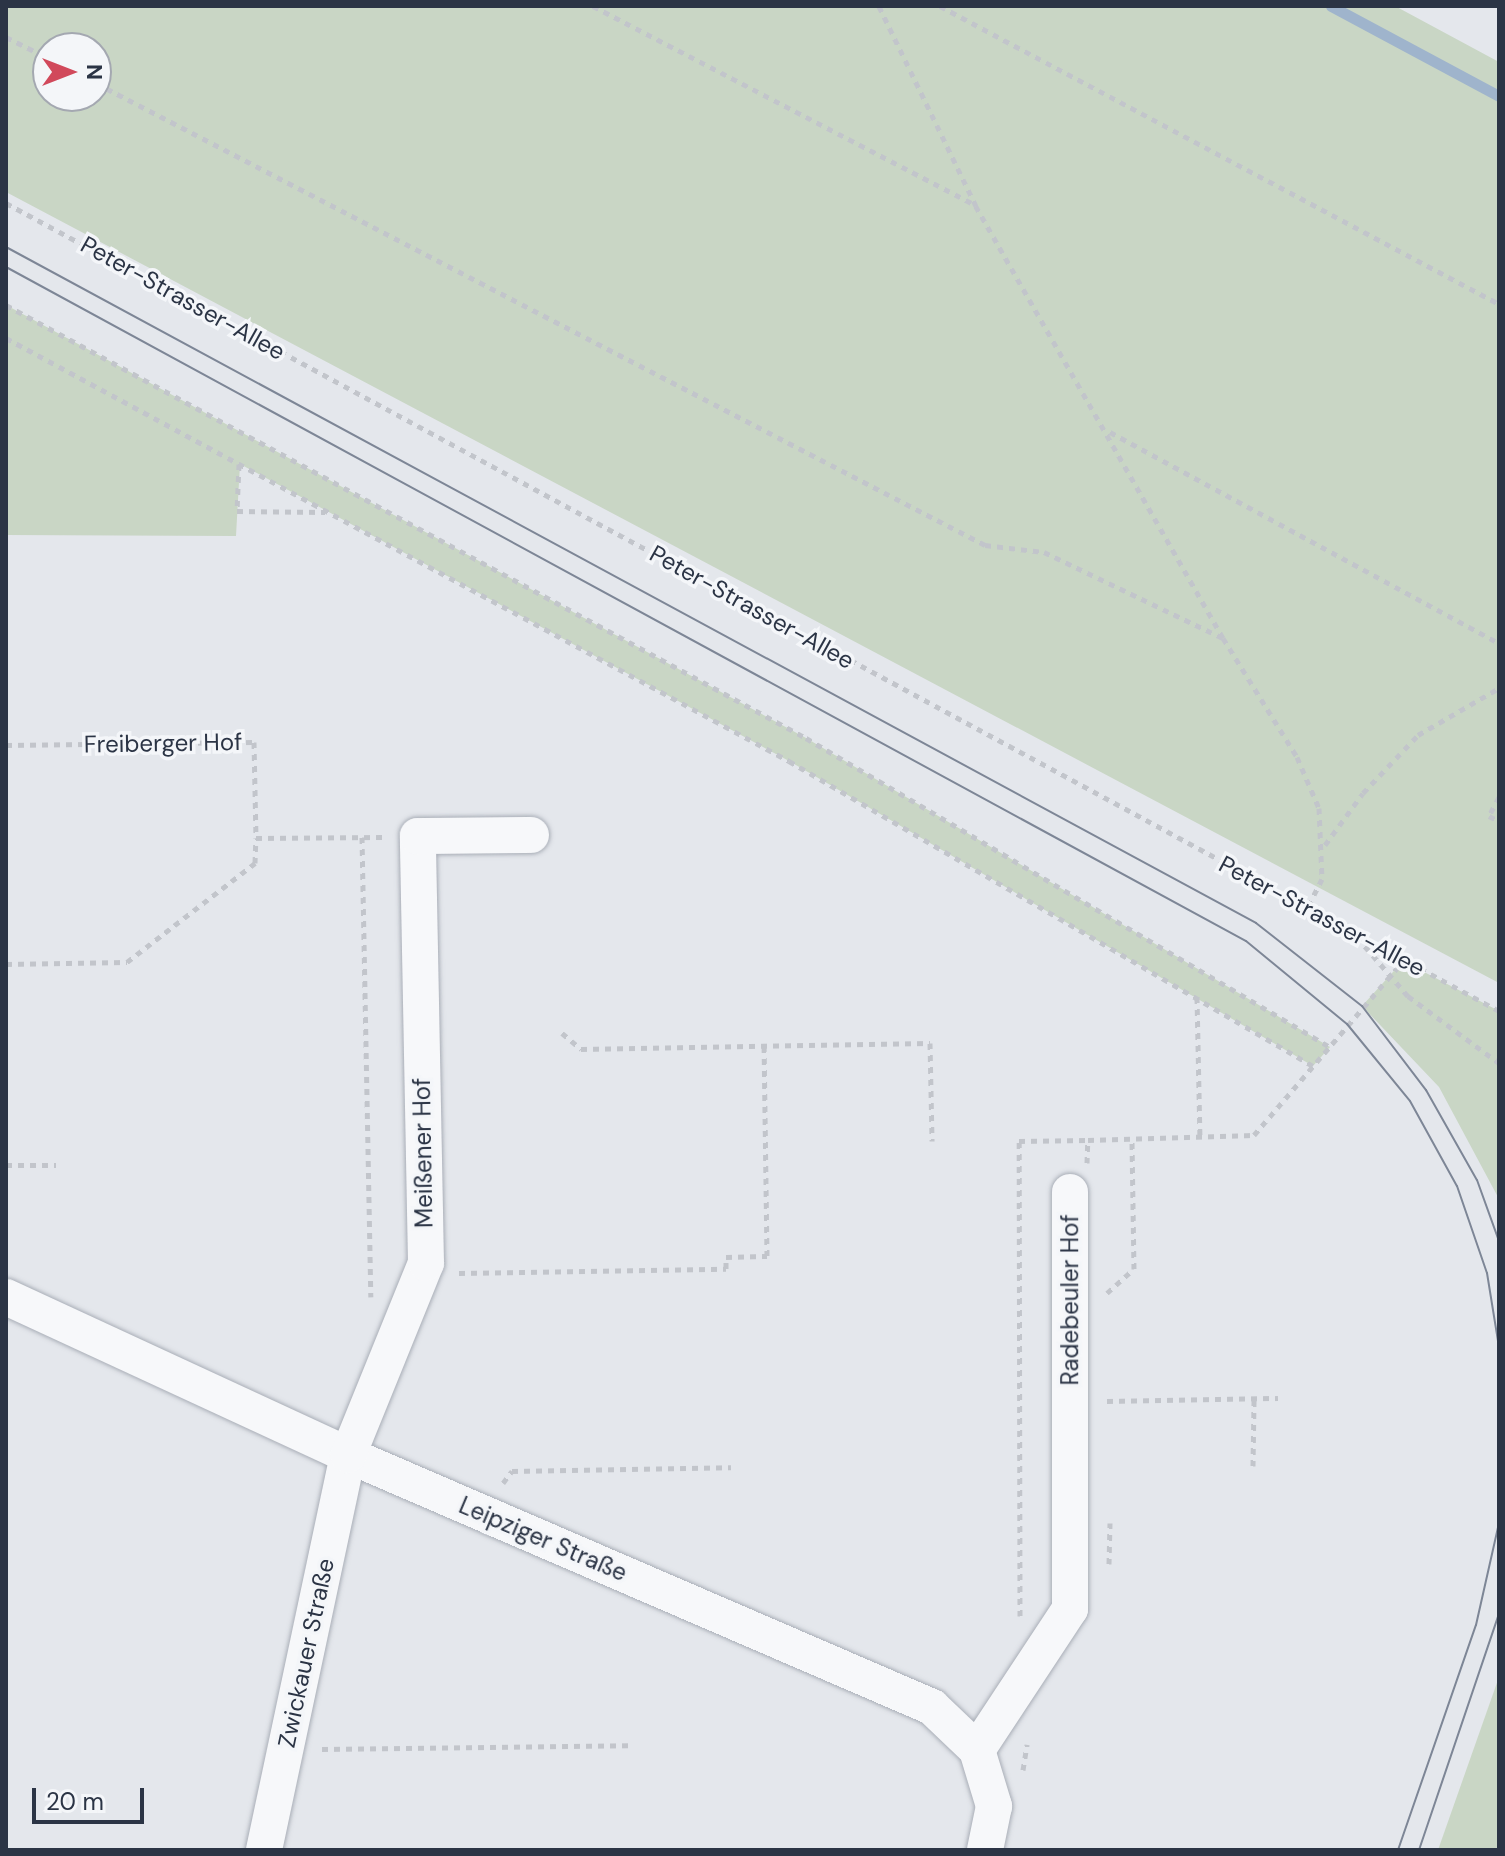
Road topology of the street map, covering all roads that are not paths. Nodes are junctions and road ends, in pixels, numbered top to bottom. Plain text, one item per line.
1 (531, 835) dead end
2 (1070, 1192) road end
3 (6, 1297) edge
4 (348, 1455) junction
5 (977, 1750) junction
6 (264, 1850) edge
7 (985, 1850) edge

1 - 4 street, Meißener Hof
2 - 5 street, Radebeuler Hof
3 - 4 street, Leipziger Straße
4 - 5 street, Leipziger Straße
4 - 6 street, Zwickauer Straße
5 - 7 street, Leipziger Straße

